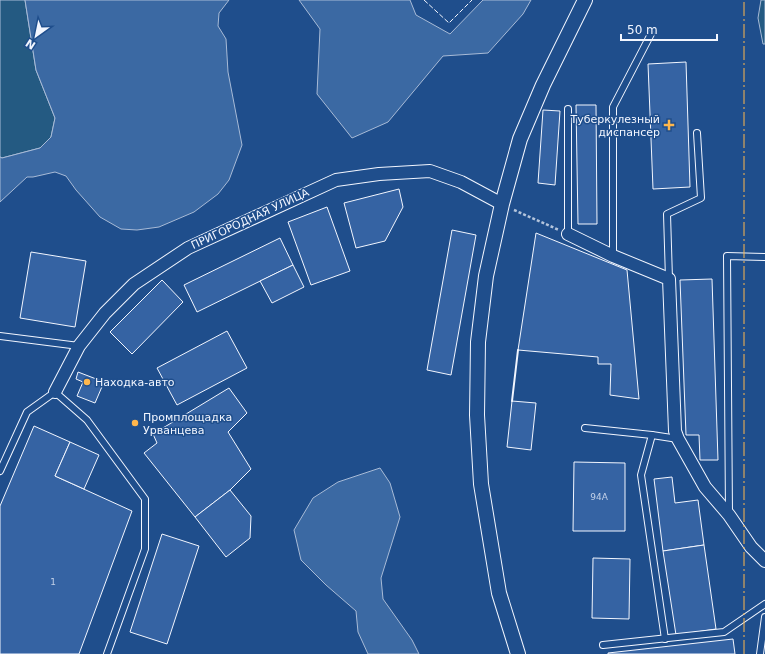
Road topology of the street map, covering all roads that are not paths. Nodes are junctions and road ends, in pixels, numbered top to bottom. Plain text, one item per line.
1 (585, 0) edge
2 (651, 34) dead end
3 (568, 109) dead end
4 (697, 133) dead end
5 (502, 204) junction
6 (568, 234) joint
7 (614, 256) junction
8 (765, 258) edge
9 (669, 279) junction
10 (0, 336) edge
11 (79, 346) junction
12 (55, 392) junction
13 (585, 428) dead end
14 (652, 435) junction
15 (678, 439) junction
16 (0, 471) edge
17 (729, 515) junction
18 (765, 561) edge
19 (765, 604) edge
20 (765, 617) edge
21 (665, 639) junction
22 (603, 645) dead end
23 (107, 654) edge
24 (518, 654) edge
25 (760, 654) edge

1 - 5 street
2 - 7 lane
3 - 6 lane
4 - 9 lane
5 - 11 street, ПРИГОРОДНАЯ УЛИЦА
5 - 24 street
6 - 7 street
7 - 9 street
8 - 17 lane
9 - 15 street
10 - 11 lane
11 - 12 street, ПРИГОРОДНАЯ УЛИЦА
12 - 16 lane
12 - 23 lane
13 - 14 lane
14 - 15 lane
14 - 21 lane
15 - 17 street
17 - 18 street
19 - 21 lane
20 - 25 lane
21 - 22 lane

